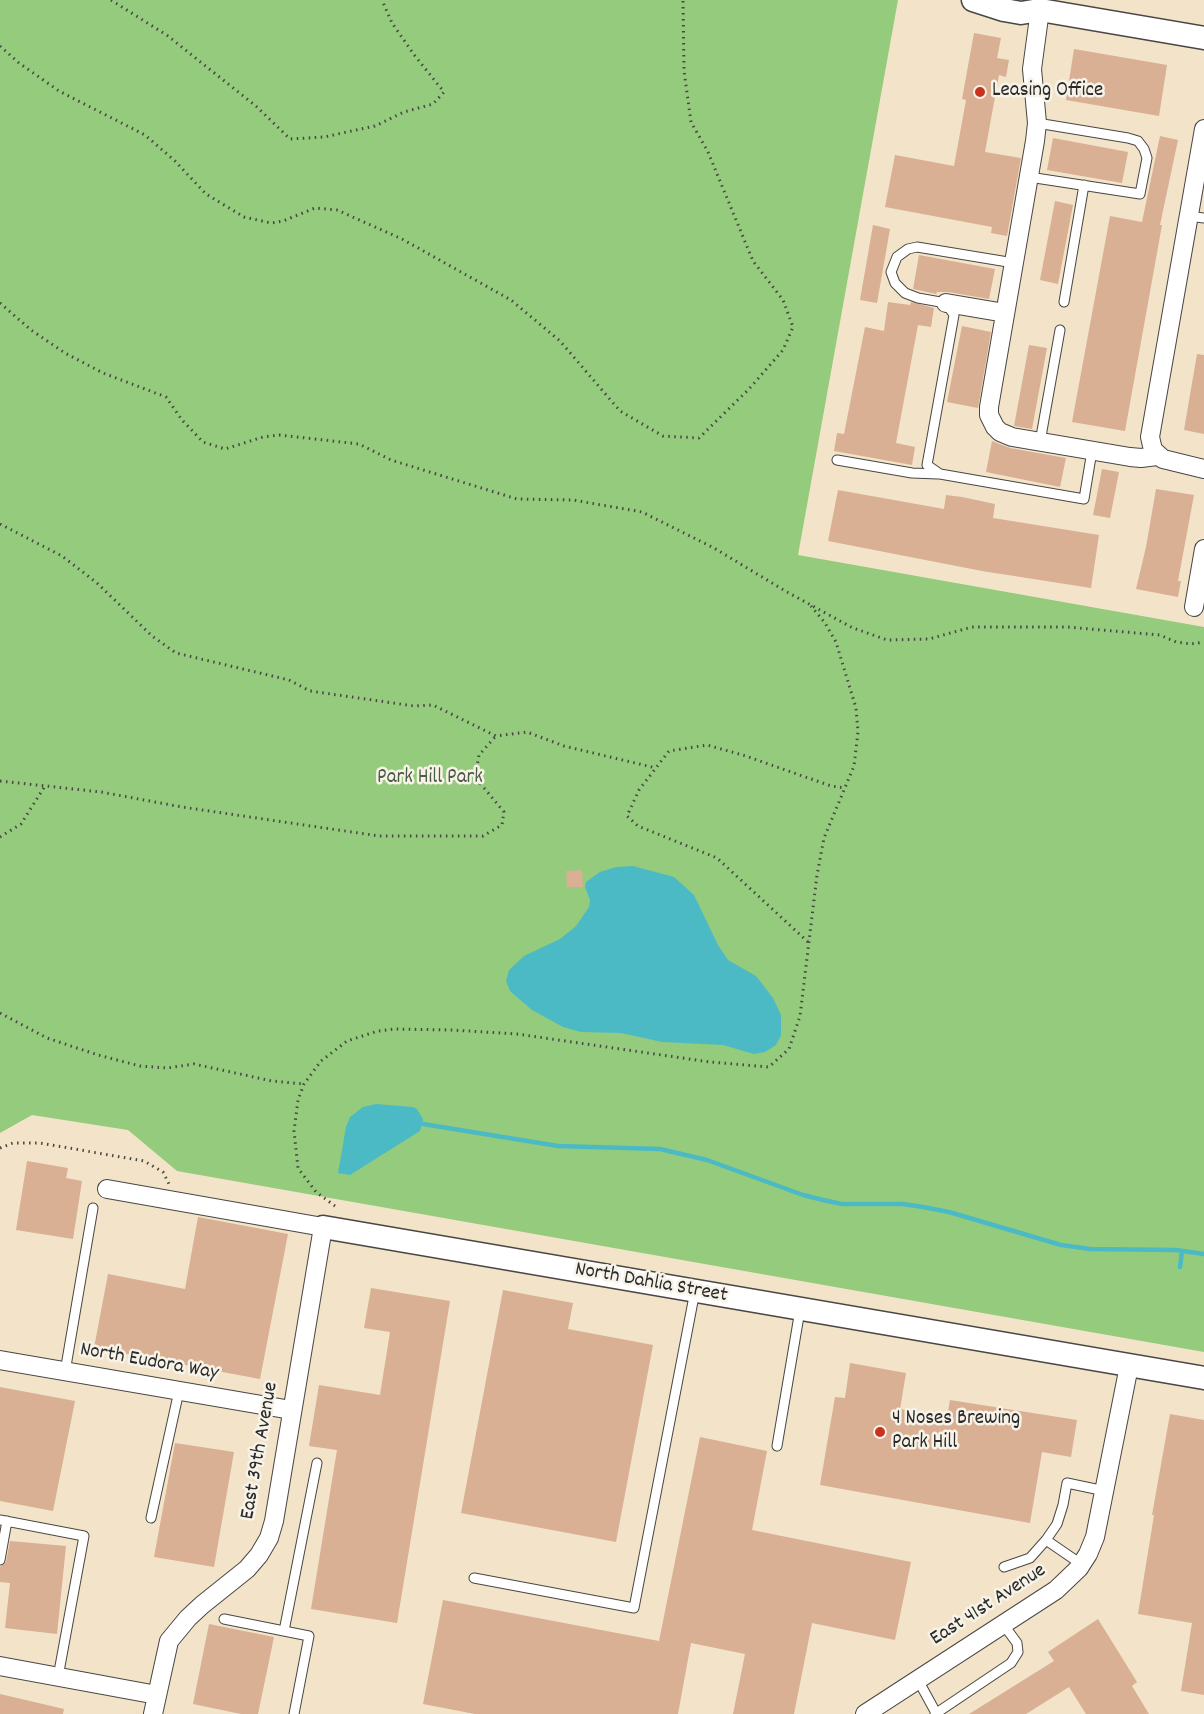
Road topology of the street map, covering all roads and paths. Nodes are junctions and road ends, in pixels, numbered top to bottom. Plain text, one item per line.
1 (111, 0) edge
2 (382, 0) edge
3 (683, 0) edge
4 (973, 0) edge
5 (1033, 5) edge
6 (1204, 38) edge
7 (0, 46) edge
8 (1037, 123) junction
9 (1204, 129) edge
10 (1029, 177) junction
11 (1084, 185) junction
12 (1196, 217) edge
13 (1014, 263) junction
14 (1064, 302) dead end
15 (0, 303) edge
16 (946, 303) junction
17 (1005, 313) junction
18 (1060, 330) dead end
19 (1040, 442) junction
20 (1092, 451) junction
21 (1157, 456) junction
22 (837, 460) dead end
23 (1204, 469) edge
24 (940, 474) junction
25 (0, 524) edge
26 (1204, 551) edge
27 (809, 604) junction
28 (1194, 607) dead end
29 (1204, 642) edge
30 (496, 736) junction
31 (656, 768) junction
32 (0, 781) edge
33 (45, 786) junction
34 (846, 788) junction
35 (0, 837) edge
36 (808, 942) junction
37 (0, 1013) edge
38 (304, 1084) junction
39 (0, 1148) edge
40 (107, 1189) dead end
41 (177, 1201) junction
42 (335, 1206) dead end
43 (93, 1208) dead end
44 (323, 1227) junction
45 (695, 1291) junction
46 (800, 1310) junction
47 (0, 1360) edge
48 (1129, 1366) junction
49 (65, 1372) junction
50 (1201, 1379) edge
51 (179, 1391) junction
52 (291, 1410) junction
53 (777, 1446) dead end
54 (317, 1463) dead end
55 (1105, 1491) junction
56 (151, 1518) dead end
57 (3, 1521) edge
58 (1046, 1540) junction
59 (0, 1560) edge
60 (1081, 1564) junction
61 (1004, 1568) dead end
62 (474, 1578) dead end
63 (224, 1619) dead end
64 (1003, 1624) junction
65 (284, 1631) junction
66 (0, 1666) edge
67 (58, 1677) junction
68 (918, 1680) junction
69 (157, 1695) junction
70 (153, 1714) edge
71 (294, 1714) edge
72 (865, 1714) edge
73 (936, 1714) edge

1 - 2 path
3 - 7 path
4 - 5 street
5 - 6 street
5 - 8 street
8 - 10 street
8 - 11 lane
9 - 12 street
10 - 11 lane
10 - 13 street
11 - 14 lane
12 - 21 street
13 - 16 lane
13 - 17 street
15 - 27 path
16 - 17 street
16 - 24 lane
17 - 19 street
18 - 19 lane
19 - 20 street
20 - 21 street
20 - 24 lane
21 - 23 street
22 - 24 lane
25 - 30 path
26 - 28 street
27 - 29 path
27 - 34 path
30 - 31 path
30 - 33 path
31 - 34 path
31 - 36 path
32 - 33 path
33 - 35 path
34 - 36 path
36 - 38 path
37 - 38 path
38 - 42 path
39 - 41 path
40 - 41 street, North Dahlia Street
41 - 44 street, North Dahlia Street
43 - 49 lane
44 - 45 street, North Dahlia Street
44 - 52 street, East 39th Avenue
45 - 46 street, North Dahlia Street
45 - 62 lane
46 - 48 street, North Dahlia Street
46 - 53 lane
47 - 49 street, North Eudora Way
48 - 50 street, North Dahlia Street
48 - 55 street, East 41st Avenue
49 - 51 street, North Eudora Way
51 - 52 street, North Eudora Way
51 - 56 lane
52 - 69 street, East 39th Avenue
54 - 65 lane
55 - 58 lane
55 - 60 street, East 41st Avenue
57 - 59 lane
57 - 67 lane
58 - 60 lane
58 - 61 lane
60 - 64 street, East 41st Avenue
63 - 65 lane
64 - 68 street, East 41st Avenue
64 - 73 lane
65 - 71 lane
66 - 67 street
67 - 69 street
68 - 72 street, East 41st Avenue
68 - 73 lane
69 - 70 street, East 39th Avenue

